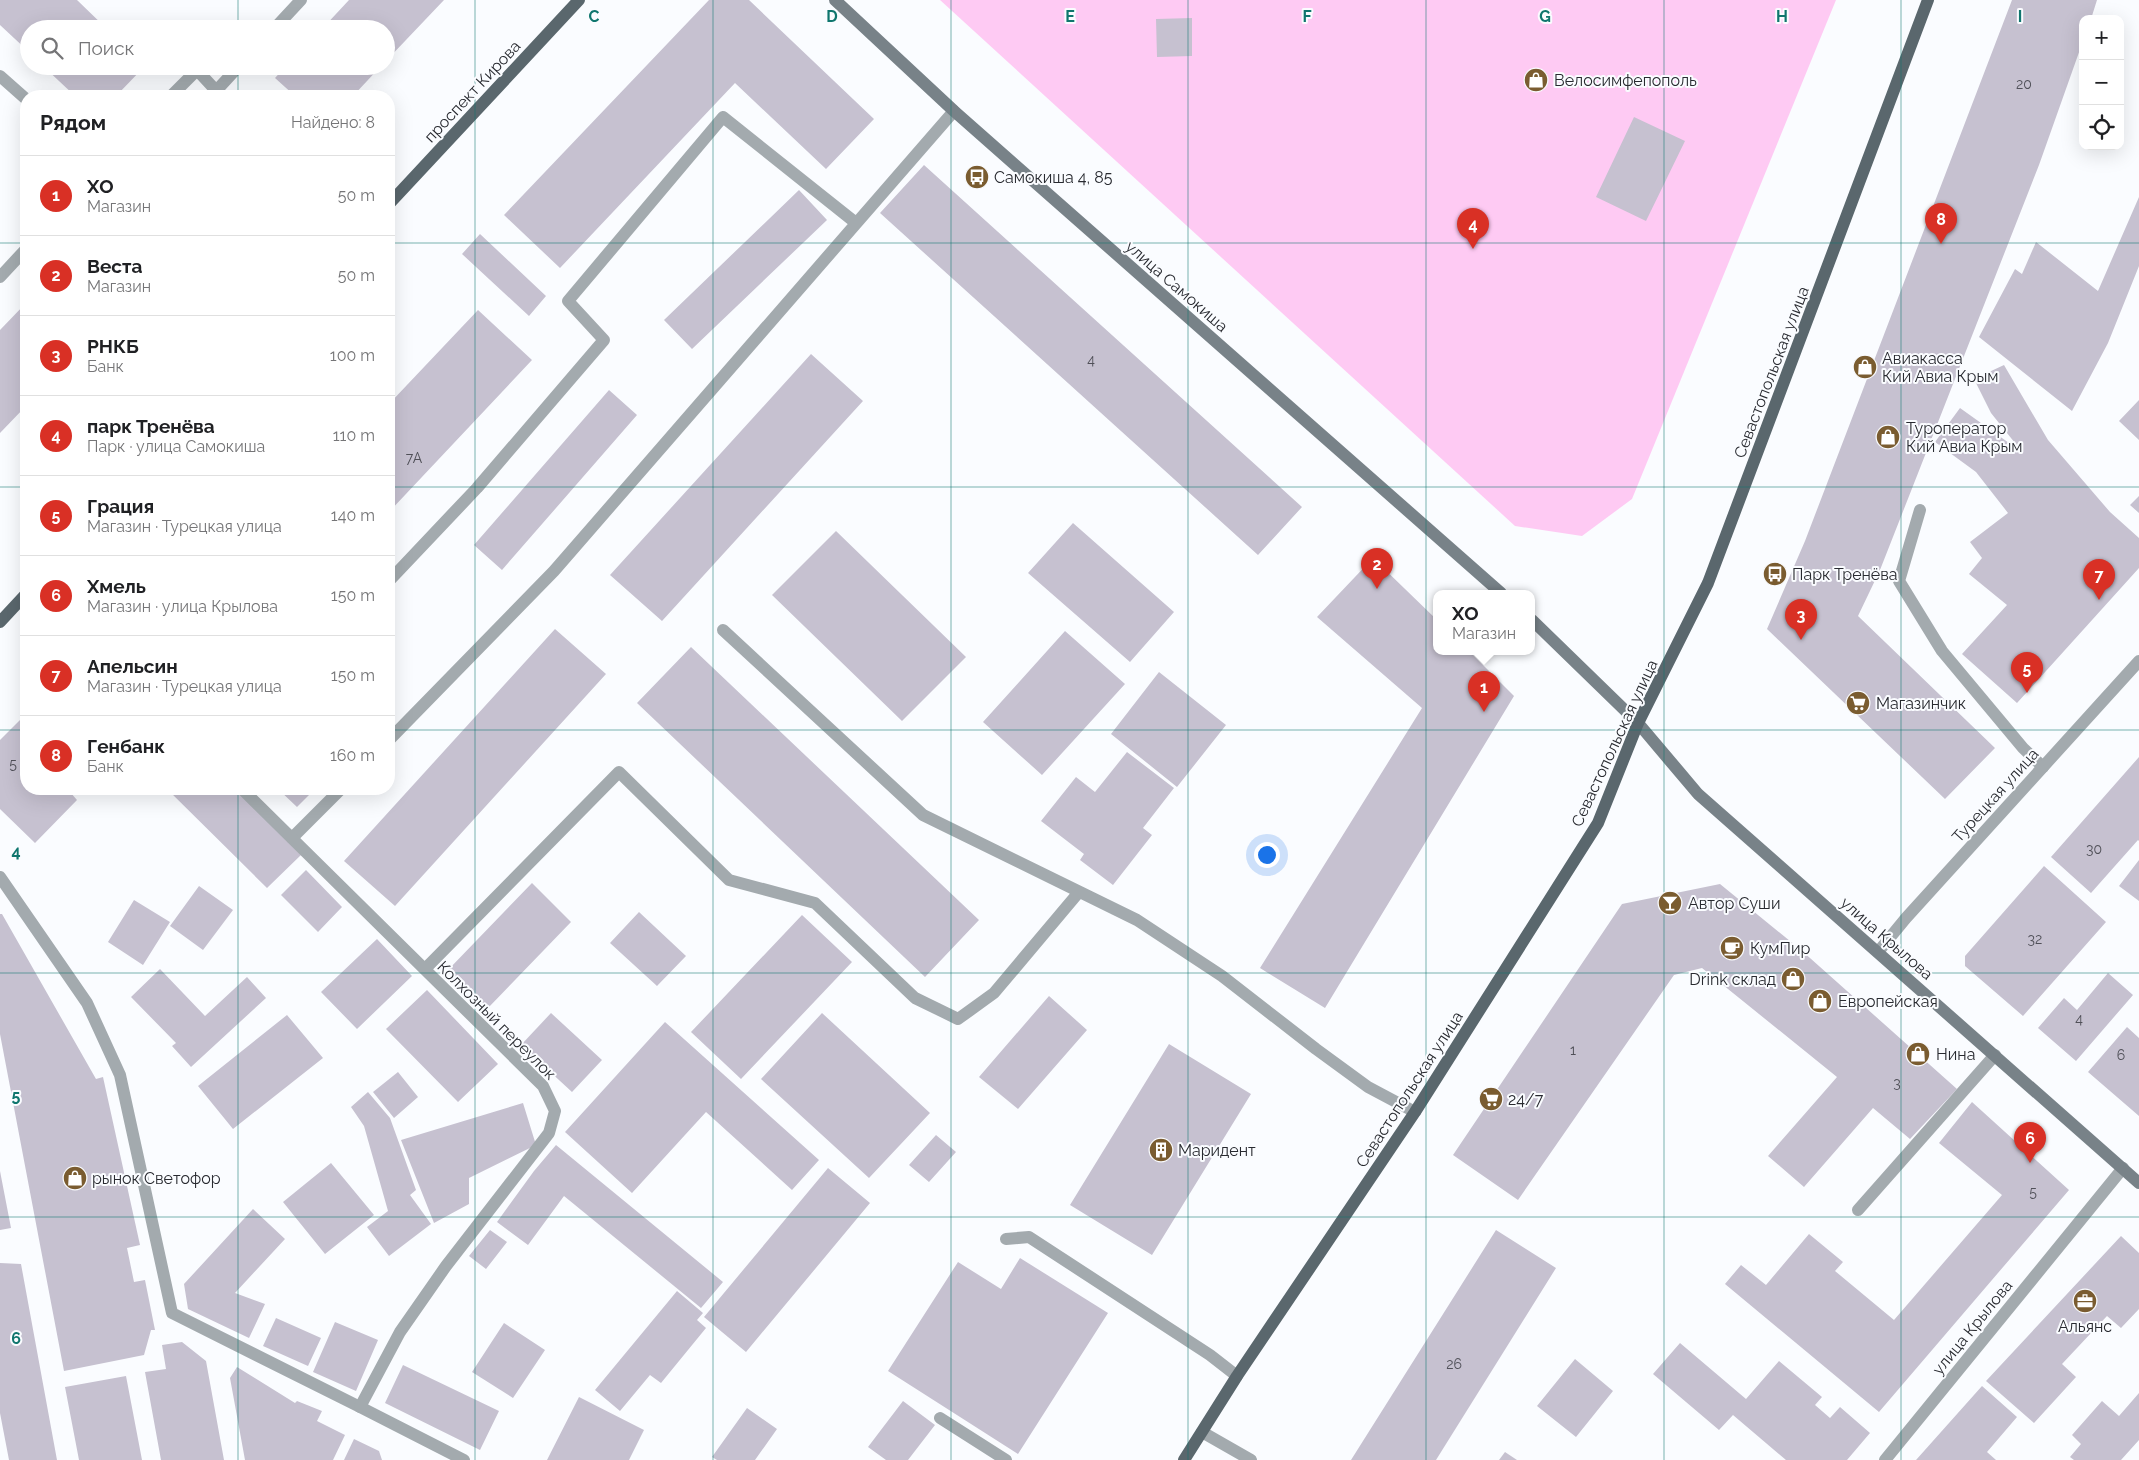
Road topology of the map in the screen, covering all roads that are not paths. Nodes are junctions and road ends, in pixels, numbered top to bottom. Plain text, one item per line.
1 (301, 0) edge
2 (579, 0) edge
3 (835, 0) edge
4 (1928, 0) edge
5 (282, 20) edge
6 (192, 75) edge
7 (201, 75) edge
8 (232, 75) edge
9 (0, 76) edge
10 (177, 90) edge
11 (214, 90) edge
12 (221, 90) edge
13 (20, 94) edge
14 (954, 111) junction
15 (395, 198) edge
16 (856, 223) junction
17 (20, 255) edge
18 (0, 277) edge
19 (1920, 510) dead end
20 (395, 575) edge
21 (1498, 590) edge
22 (20, 600) edge
23 (0, 622) edge
24 (1535, 623) edge
25 (723, 630) dead end
26 (2139, 660) edge
27 (1638, 723) junction
28 (395, 734) edge
29 (2043, 767) junction
30 (248, 795) edge
31 (335, 795) edge
32 (292, 838) junction
33 (0, 877) edge
34 (1079, 892) junction
35 (1878, 952) junction
36 (425, 969) junction
37 (1995, 1055) junction
38 (1415, 1112) junction
39 (2123, 1168) junction
40 (2139, 1183) edge
41 (1858, 1210) dead end
42 (1006, 1239) dead end
43 (1238, 1376) junction
44 (360, 1407) junction
45 (940, 1418) dead end
46 (1202, 1432) junction
47 (464, 1460) edge
48 (1006, 1460) edge
49 (1184, 1460) edge
50 (1251, 1460) edge
51 (1885, 1460) edge

1 - 5 street
2 - 15 main road, проспект Кирова
3 - 14 main road, улица Самокиша
4 - 27 main road, Севастопольская улица
6 - 10 street
7 - 11 street
8 - 12 street
9 - 13 street
14 - 16 street
14 - 21 main road, улица Самокиша
16 - 20 street
16 - 28 street
17 - 18 street
19 - 29 street
22 - 23 main road
24 - 27 main road
25 - 34 street
26 - 29 street, Турецкая улица
27 - 35 main road, улица Крылова
27 - 38 main road, Севастопольская улица
29 - 35 street, Турецкая улица
30 - 32 street, Колхозный переулок
31 - 32 street
32 - 36 street, Колхозный переулок
33 - 44 street
34 - 36 street
34 - 38 street
35 - 37 main road, улица Крылова
36 - 44 street, Колхозный переулок
37 - 39 main road, улица Крылова
37 - 41 street
38 - 43 main road, Севастопольская улица
39 - 40 main road, улица Крылова
39 - 51 street, улица Крылова
42 - 43 street
43 - 46 main road, Севастопольская улица
44 - 47 street
45 - 48 street
46 - 49 main road, Севастопольская улица
46 - 50 street

